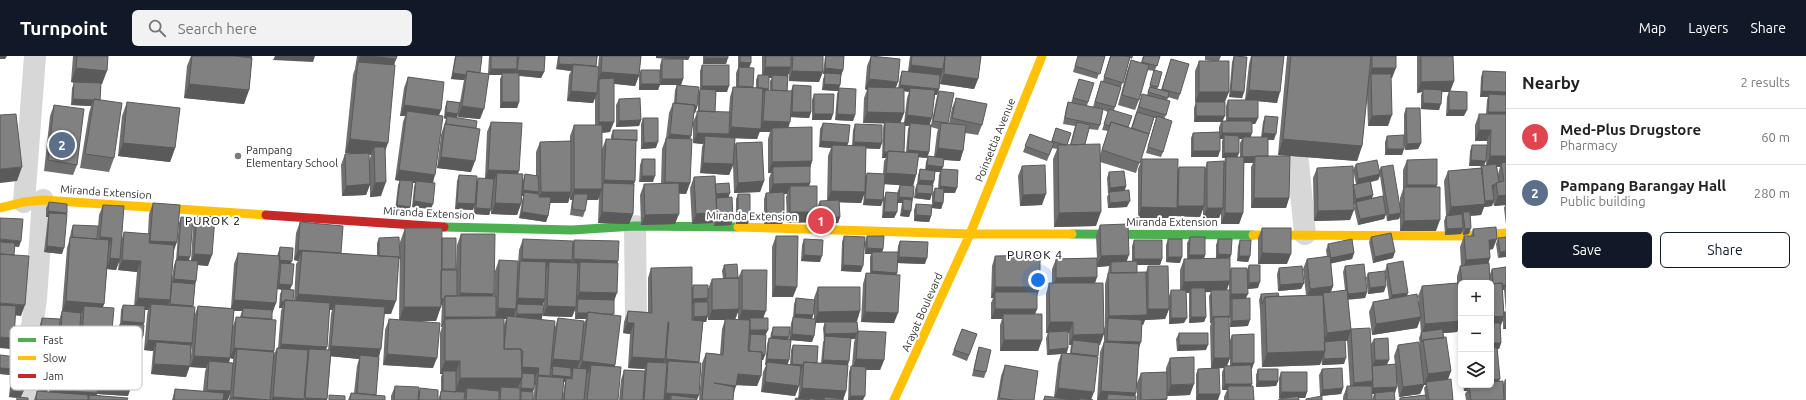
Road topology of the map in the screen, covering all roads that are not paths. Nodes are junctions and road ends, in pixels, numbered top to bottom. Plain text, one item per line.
1 (35, 56) edge
2 (1042, 56) edge
3 (31, 117) junction
4 (8, 119) edge
5 (1298, 162) dead end
6 (34, 201) junction
7 (0, 208) edge
8 (635, 226) junction
9 (1506, 233) edge
10 (970, 234) junction
11 (1305, 234) junction
12 (636, 318) edge
13 (31, 326) edge
14 (894, 400) edge

1 - 3 street
2 - 10 main road, Poinsettia Avenue
3 - 4 street
3 - 6 street
5 - 11 street
6 - 7 main road, Miranda Extension
6 - 8 main road, Miranda Extension
6 - 13 street
8 - 10 main road, Miranda Extension
8 - 12 street
9 - 11 main road, Miranda Extension
10 - 11 main road, Miranda Extension
10 - 14 main road, Arayat Boulevard

